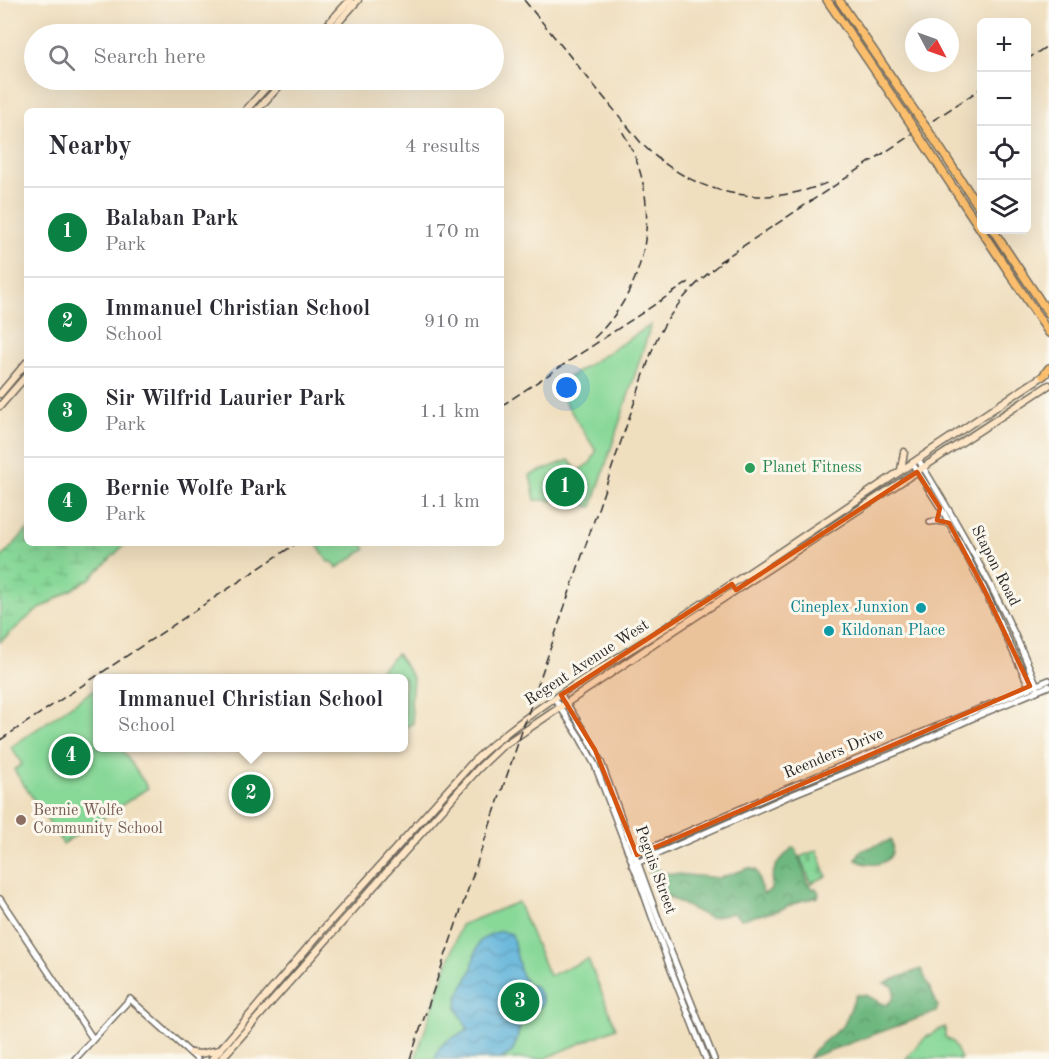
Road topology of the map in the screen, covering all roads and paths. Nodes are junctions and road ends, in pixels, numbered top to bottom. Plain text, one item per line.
1 (350, 0) edge
2 (358, 0) edge
3 (826, 0) edge
4 (839, 0) edge
5 (329, 24) edge
6 (337, 24) edge
7 (264, 90) edge
8 (276, 90) edge
9 (248, 108) edge
10 (259, 108) edge
11 (977, 206) edge
12 (996, 234) edge
13 (1049, 314) edge
14 (1049, 334) edge
15 (24, 365) edge
16 (1047, 372) edge
17 (24, 378) edge
18 (1049, 385) edge
19 (0, 393) edge
20 (0, 406) edge
21 (971, 423) junction
22 (977, 432) junction
23 (904, 452) dead end
24 (915, 461) junction
25 (924, 468) junction
26 (900, 471) junction
27 (917, 472) junction
28 (940, 508) junction
29 (949, 523) junction
30 (964, 535) junction
31 (804, 536) junction
32 (957, 539) junction
33 (794, 542) junction
34 (801, 548) junction
35 (790, 555) junction
36 (760, 565) junction
37 (759, 575) junction
38 (739, 579) junction
39 (752, 580) junction
40 (991, 585) junction
41 (734, 587) junction
42 (984, 589) junction
43 (1032, 674) junction
44 (1048, 682) edge
45 (1038, 687) junction
46 (1031, 689) junction
47 (558, 697) junction
48 (566, 702) junction
49 (560, 707) junction
50 (445, 793) junction
51 (452, 799) junction
52 (635, 858) junction
53 (382, 864) junction
54 (632, 865) joint
55 (383, 877) junction
56 (0, 898) edge
57 (93, 1038) junction
58 (219, 1050) junction
59 (190, 1053) junction
60 (75, 1059) edge
61 (197, 1059) edge
62 (212, 1059) edge
63 (221, 1059) edge
64 (706, 1059) edge
65 (714, 1059) edge

1 - 5 main road
2 - 6 main road
3 - 14 main road, bridge
4 - 11 main road, bridge
7 - 9 main road
8 - 10 main road
12 - 13 main road
15 - 19 main road
16 - 21 main road, Regent Avenue West
17 - 20 main road
18 - 22 main road, Regent Avenue West
21 - 22 main road
21 - 24 main road, Regent Avenue West
22 - 25 main road, Regent Avenue West
23 - 26 main road
24 - 25 street, Stapon Road
24 - 26 main road, Regent Avenue West
24 - 27 street, Stapon Road
25 - 27 main road, Regent Avenue West
25 - 30 street, Stapon Road
26 - 31 main road, Regent Avenue West
27 - 28 street, Stapon Road
27 - 34 main road, Regent Avenue West
28 - 29 street, Stapon Road
28 - 29 street
29 - 32 street, Stapon Road
30 - 32 street
30 - 40 street, Stapon Road
31 - 33 main road, Regent Avenue West
31 - 34 main road
32 - 42 street, Stapon Road
33 - 35 main road
33 - 36 main road, Regent Avenue West
34 - 35 main road, Regent Avenue West
35 - 37 main road, Regent Avenue West
36 - 37 main road
36 - 38 main road, Regent Avenue West
37 - 39 main road, Regent Avenue West
38 - 39 main road
38 - 41 main road, Regent Avenue West
39 - 41 main road, Regent Avenue West
40 - 42 street
40 - 43 street, Stapon Road
41 - 47 main road, Regent Avenue West
41 - 48 main road, Regent Avenue West
42 - 46 street, Stapon Road
43 - 44 street
43 - 45 street, Stapon Road
44 - 45 street, Reenders Drive
45 - 46 street, Reenders Drive
46 - 52 street, Reenders Drive
47 - 48 street, Peguis Street
47 - 49 street, Peguis Street
47 - 50 main road, Regent Avenue West
48 - 49 main road, Regent Avenue West
48 - 52 street, Peguis Street
49 - 51 main road, Regent Avenue West
49 - 52 street, Peguis Street
50 - 51 main road
50 - 53 main road, Regent Avenue West
51 - 55 main road, Regent Avenue West
52 - 54 street, Reenders Drive
52 - 65 street, Peguis Street
53 - 55 main road
53 - 58 main road, Regent Avenue West
54 - 64 street, Peguis Street
55 - 63 main road, Regent Avenue West
56 - 57 street
57 - 59 street
57 - 60 street
58 - 59 main road
58 - 62 main road, Regent Avenue West
59 - 61 street

